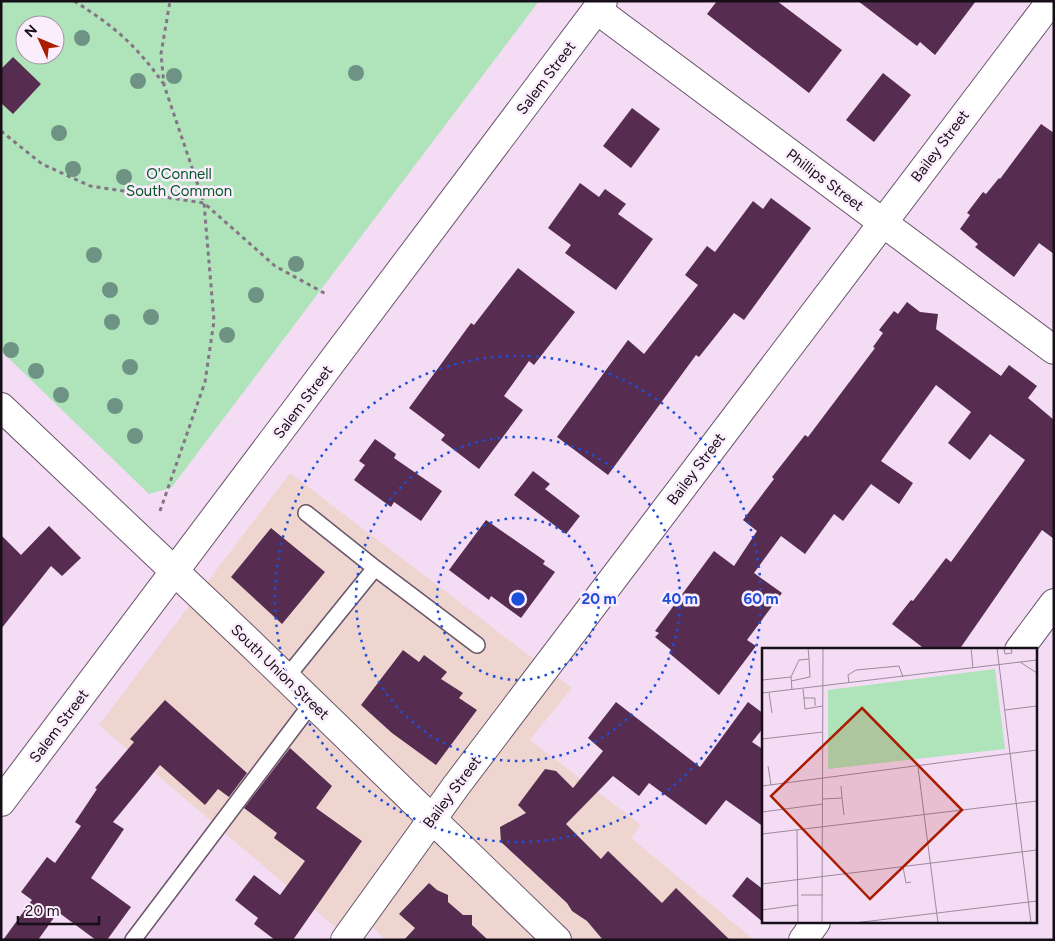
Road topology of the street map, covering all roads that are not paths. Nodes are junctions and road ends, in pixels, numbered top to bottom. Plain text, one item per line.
1 (1051, 1) edge
2 (600, 6) edge
3 (883, 222) junction
4 (1054, 350) edge
5 (1, 407) edge
6 (306, 513) dead end
7 (375, 568) junction
8 (175, 572) junction
9 (1054, 602) edge
10 (477, 645) dead end
11 (1020, 648) edge
12 (286, 678) junction
13 (312, 703) junction
14 (1, 802) edge
15 (432, 818) junction
16 (815, 924) edge
17 (133, 940) edge
18 (345, 940) edge
19 (557, 940) edge
20 (803, 940) edge

1 - 3 street, Bailey Street
2 - 3 street, Phillips Street
2 - 8 street, Salem Street
3 - 4 street, Phillips Street
3 - 15 street, Bailey Street
5 - 8 street, South Union Street
6 - 7 lane
7 - 10 lane
7 - 12 lane
8 - 12 street, South Union Street
8 - 14 street, Salem Street
9 - 11 street
12 - 13 street, South Union Street
13 - 15 street, South Union Street
13 - 17 lane
15 - 18 street, Bailey Street
15 - 19 street, South Union Street
16 - 20 street

